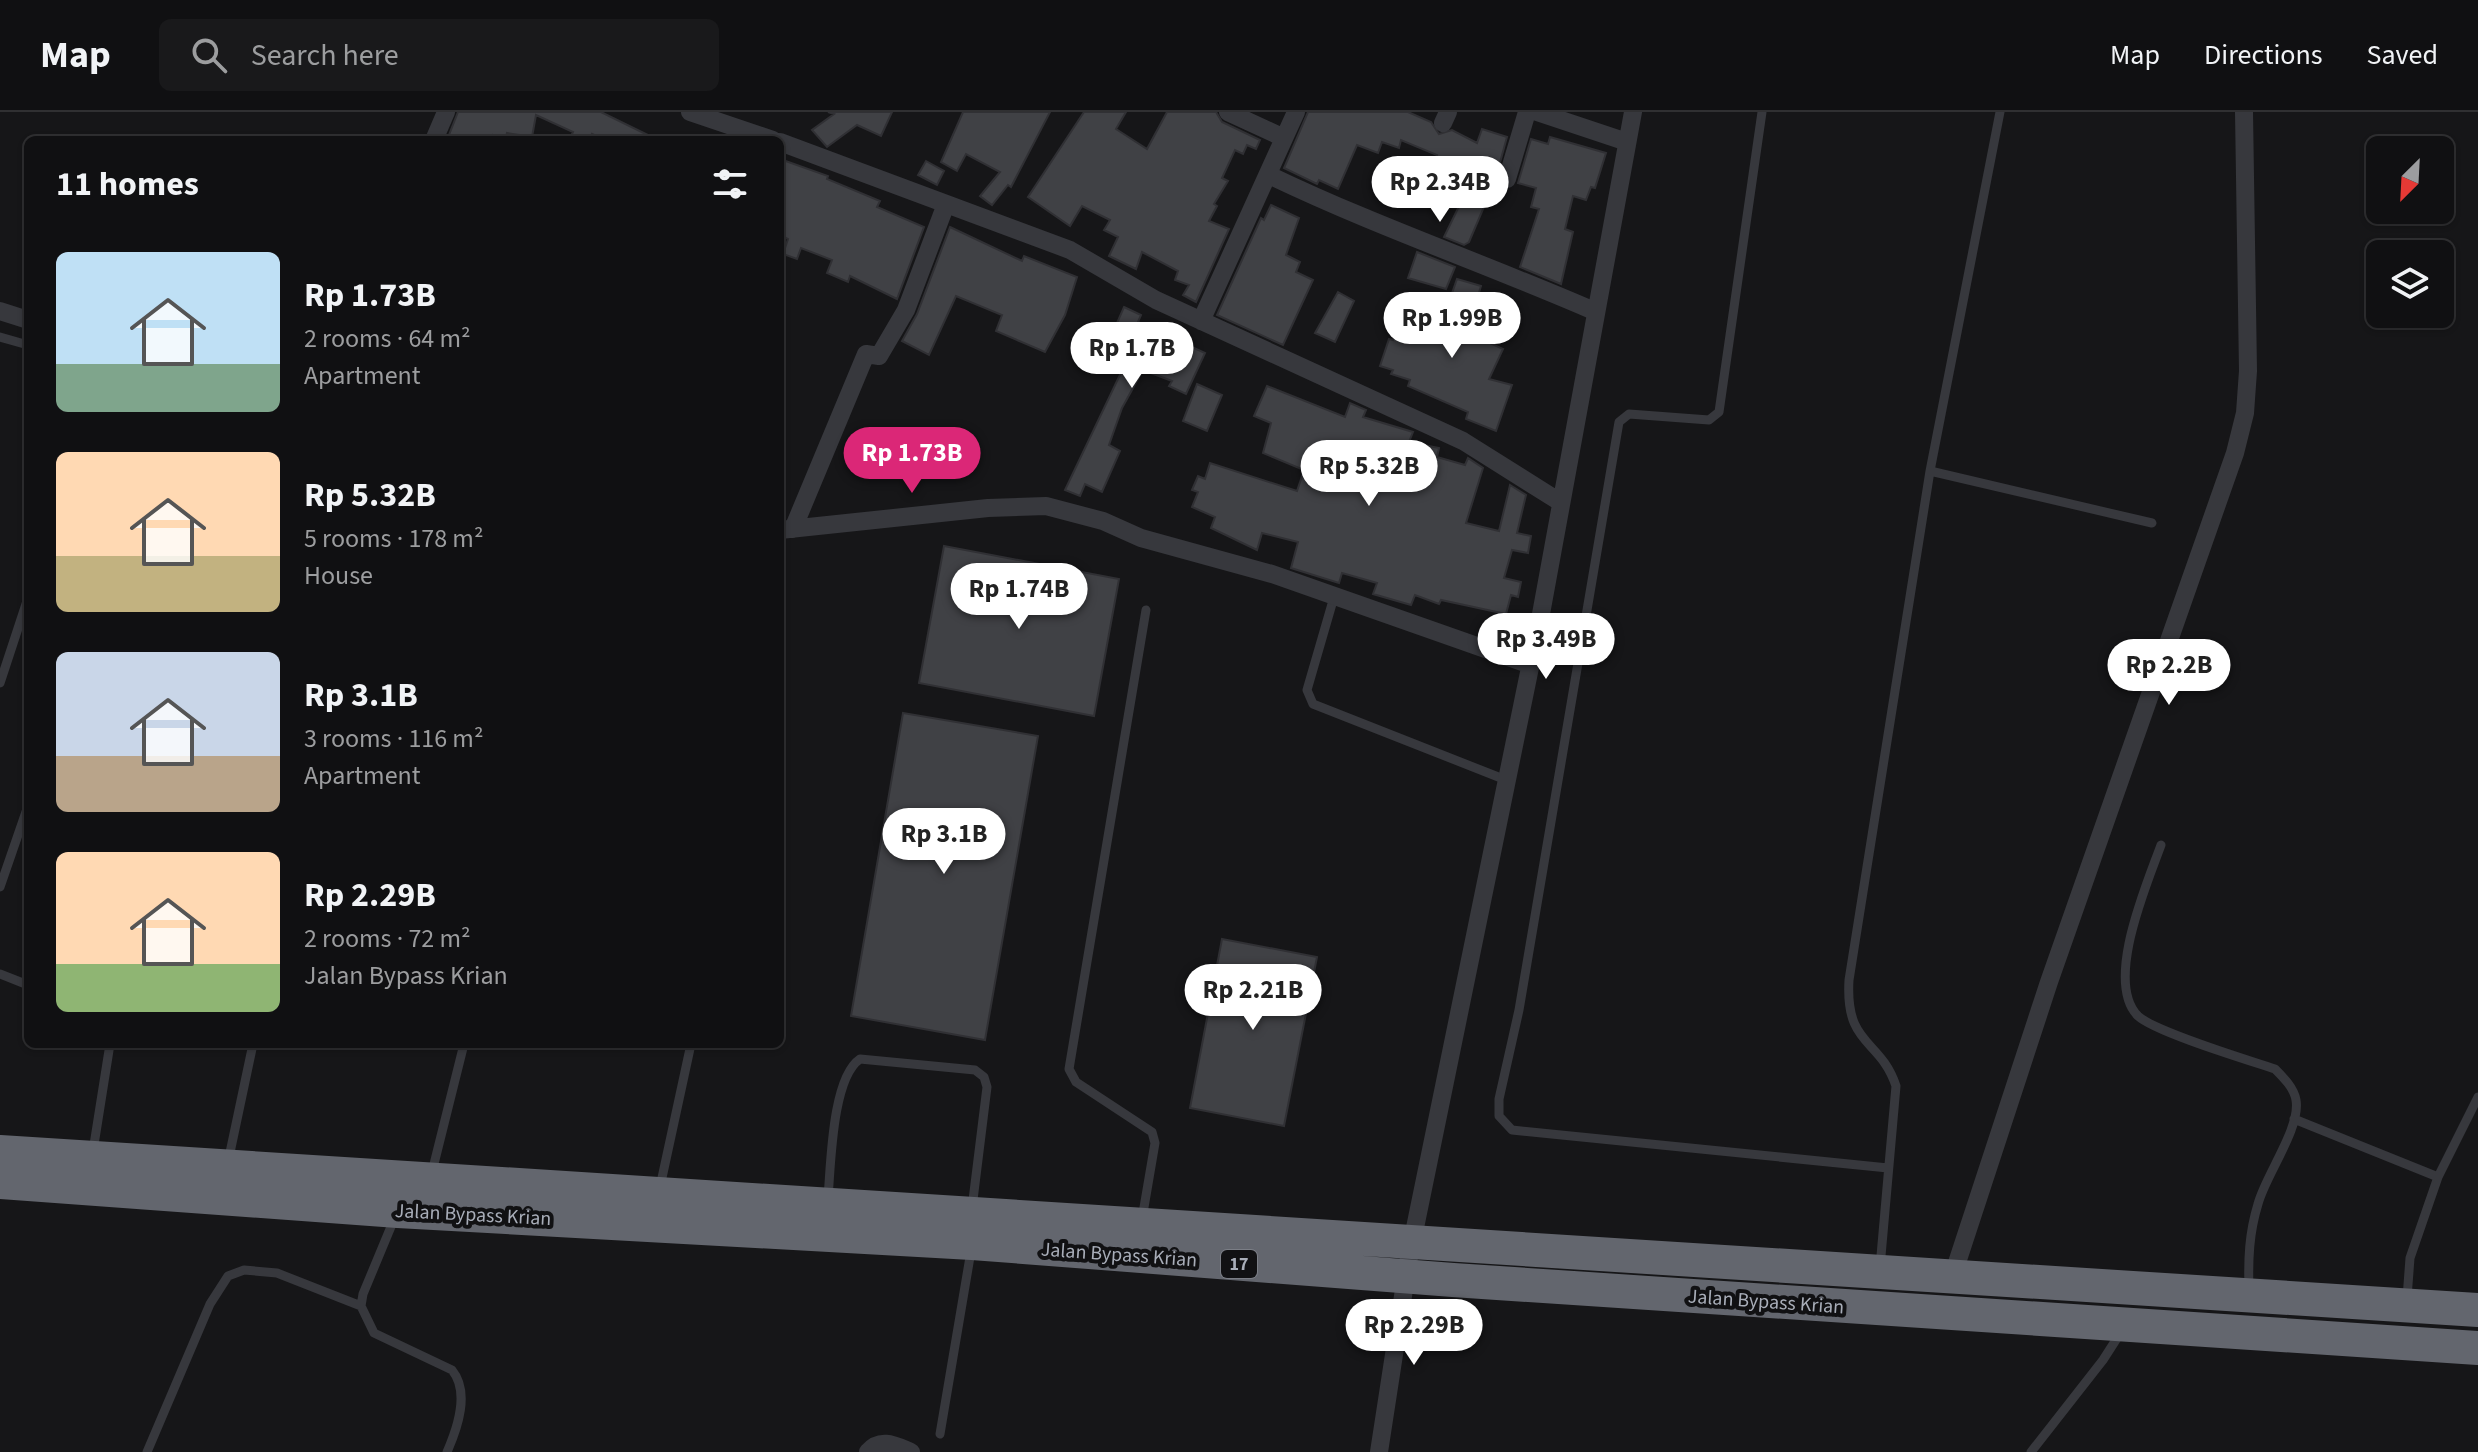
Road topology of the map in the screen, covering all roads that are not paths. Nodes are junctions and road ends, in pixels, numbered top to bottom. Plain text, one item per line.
1 (446, 112) edge
2 (690, 112) edge
3 (1228, 112) edge
4 (1296, 112) edge
5 (1527, 112) edge
6 (1537, 112) edge
7 (1633, 112) edge
8 (1762, 112) edge
9 (2000, 112) edge
10 (2244, 112) edge
11 (436, 136) edge
12 (744, 136) edge
13 (1284, 138) junction
14 (1627, 142) junction
15 (784, 143) edge
16 (1269, 175) junction
17 (1507, 179) dead end
18 (946, 204) junction
19 (0, 311) edge
20 (1594, 311) junction
21 (24, 319) edge
22 (1201, 321) junction
23 (0, 337) edge
24 (24, 344) edge
25 (1930, 471) junction
26 (1560, 502) junction
27 (2152, 523) dead end
28 (787, 530) edge
29 (1334, 597) junction
30 (24, 610) edge
31 (1146, 610) dead end
32 (1528, 664) junction
33 (0, 683) edge
34 (1506, 780) junction
35 (24, 818) edge
36 (2161, 845) dead end
37 (0, 887) edge
38 (0, 974) edge
39 (24, 983) edge
40 (109, 1048) edge
41 (252, 1048) edge
42 (463, 1048) edge
43 (690, 1048) edge
44 (2478, 1097) edge
45 (2294, 1119) junction
46 (0, 1152) edge
47 (92, 1157) junction
48 (227, 1165) junction
49 (1888, 1168) junction
50 (2438, 1177) junction
51 (430, 1179) junction
52 (0, 1182) edge
53 (659, 1194) junction
54 (827, 1204) junction
55 (398, 1211) junction
56 (1141, 1224) junction
57 (972, 1228) junction
58 (1412, 1241) junction
59 (1879, 1272) junction
60 (1406, 1276) junction
61 (1952, 1278) junction
62 (2249, 1296) junction
63 (2406, 1305) junction
64 (361, 1306) junction
65 (2478, 1310) edge
66 (2125, 1325) junction
67 (2478, 1348) edge
68 (940, 1434) dead end
69 (147, 1452) edge
70 (447, 1452) edge
71 (868, 1452) edge
72 (911, 1452) edge
73 (1379, 1452) edge
74 (2031, 1452) edge

1 - 11 street
2 - 12 street
3 - 13 street
4 - 13 street
5 - 17 street
6 - 14 street
7 - 14 street
8 - 49 lane
9 - 25 lane
10 - 61 street
13 - 16 street
14 - 20 street
15 - 18 street
16 - 20 street
16 - 22 street
18 - 22 street
18 - 28 street
19 - 21 street
20 - 26 street
22 - 26 street
23 - 24 lane
25 - 27 lane
25 - 49 lane
26 - 32 street
28 - 29 street
29 - 32 street
29 - 34 lane
30 - 33 lane
31 - 56 lane
32 - 34 street
34 - 58 street
35 - 37 lane
36 - 45 lane
38 - 39 lane
40 - 47 lane
41 - 48 lane
42 - 51 lane
43 - 53 lane
44 - 50 lane
45 - 50 lane
45 - 62 lane
46 - 47 highway, Jalan Bypass Krian / 17
47 - 48 highway, Jalan Bypass Krian / 17
48 - 51 highway, Jalan Bypass Krian / 17
49 - 59 lane
50 - 63 lane
51 - 53 highway, Jalan Bypass Krian / 17
52 - 55 highway, Jalan Bypass Krian / 17
53 - 54 highway, Jalan Bypass Krian / 17
54 - 57 highway, Jalan Bypass Krian / 17
54 - 57 lane
55 - 57 highway, Jalan Bypass Krian / 17
55 - 64 lane
56 - 57 highway, Jalan Bypass Krian / 17
56 - 58 highway, Jalan Bypass Krian / 17
57 - 60 highway, Jalan Bypass Krian / 17
57 - 68 lane
58 - 59 highway, Jalan Bypass Krian / 17
58 - 60 street
59 - 61 highway, Jalan Bypass Krian / 17
60 - 66 highway, Jalan Bypass Krian / 17
60 - 73 street
61 - 62 highway, Jalan Bypass Krian / 17
62 - 63 highway, Jalan Bypass Krian / 17
63 - 65 highway, Jalan Bypass Krian / 17
64 - 69 lane
64 - 70 lane
66 - 67 highway, Jalan Bypass Krian / 17
66 - 74 lane
71 - 72 street

